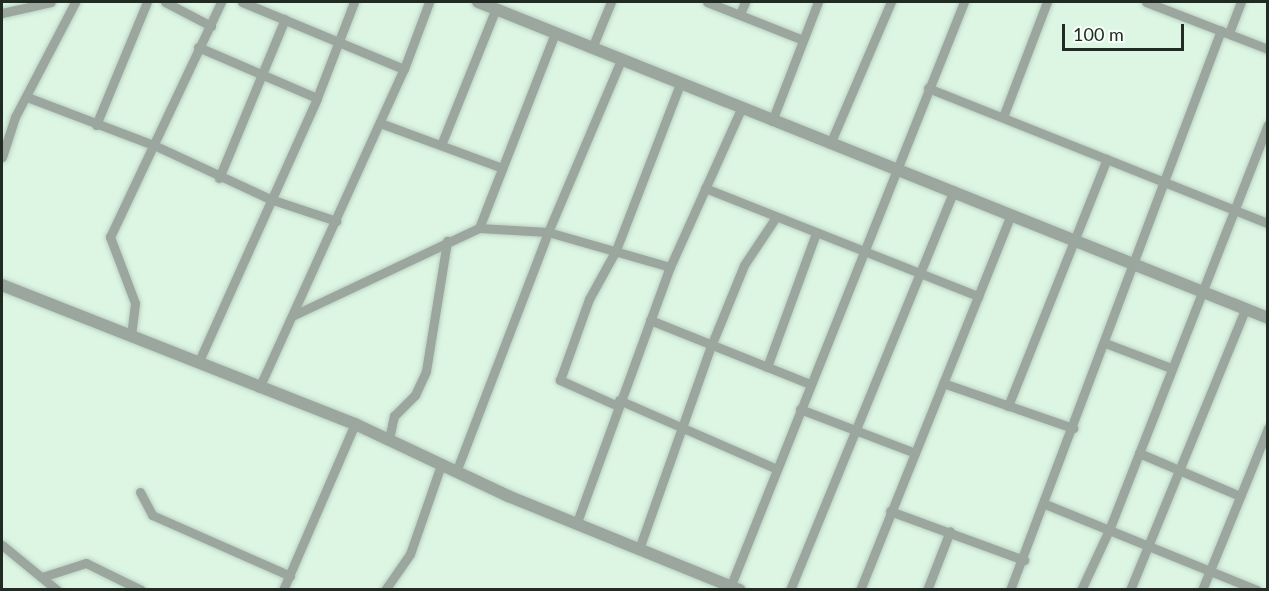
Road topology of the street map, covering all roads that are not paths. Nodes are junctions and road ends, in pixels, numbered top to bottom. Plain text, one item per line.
1 (51, 2) edge
2 (75, 2) edge
3 (147, 2) edge
4 (165, 2) edge
5 (221, 2) edge
6 (242, 2) edge
7 (354, 2) edge
8 (429, 2) edge
9 (478, 2) edge
10 (611, 2) edge
11 (707, 2) edge
12 (745, 2) edge
13 (819, 2) edge
14 (891, 2) edge
15 (964, 2) edge
16 (1047, 2) edge
17 (1146, 2) edge
18 (1241, 2) edge
19 (1168, 6) edge
20 (496, 8) junction
21 (2, 13) edge
22 (740, 15) junction
23 (285, 19) junction
24 (211, 26) junction
25 (1225, 32) junction
26 (555, 33) junction
27 (803, 40) junction
28 (340, 42) junction
29 (198, 47) junction
30 (592, 48) junction
31 (1268, 50) edge
32 (621, 60) junction
33 (404, 69) junction
34 (262, 76) junction
35 (680, 84) junction
36 (928, 88) junction
37 (27, 97) junction
38 (316, 98) junction
39 (741, 109) junction
40 (1004, 117) junction
41 (772, 121) junction
42 (380, 123) junction
43 (96, 125) junction
44 (1268, 125) edge
45 (830, 144) junction
46 (156, 146) junction
47 (441, 146) junction
48 (2, 157) edge
49 (1107, 159) junction
50 (502, 168) junction
51 (895, 170) junction
52 (219, 178) junction
53 (1164, 183) junction
54 (705, 188) junction
55 (954, 190) junction
56 (270, 199) junction
57 (1233, 211) junction
58 (1011, 215) junction
59 (776, 217) junction
60 (336, 221) junction
61 (1268, 224) edge
62 (479, 228) junction
63 (548, 232) junction
64 (816, 233) junction
65 (447, 240) junction
66 (1074, 241) junction
67 (616, 250) junction
68 (862, 251) junction
69 (1134, 266) junction
70 (670, 267) junction
71 (918, 274) junction
72 (2, 285) edge
73 (1201, 291) junction
74 (978, 296) junction
75 (1245, 309) junction
76 (294, 315) junction
77 (1268, 318) edge
78 (650, 320) junction
79 (131, 336) junction
80 (1105, 343) junction
81 (711, 346) junction
82 (199, 362) junction
83 (767, 367) junction
84 (1171, 368) junction
85 (944, 383) junction
86 (810, 384) junction
87 (259, 388) junction
88 (619, 403) junction
89 (1008, 405) junction
90 (800, 409) junction
91 (355, 424) junction
92 (1073, 428) junction
93 (1268, 428) edge
94 (684, 429) junction
95 (854, 430) junction
96 (389, 439) junction
97 (915, 453) junction
98 (1139, 453) junction
99 (441, 465) junction
100 (777, 469) junction
101 (1181, 471) junction
102 (456, 472) junction
103 (140, 492) dead end
104 (1240, 496) junction
105 (1045, 504) junction
106 (890, 511) junction
107 (577, 522) junction
108 (1109, 530) junction
109 (950, 531) junction
110 (2, 545) edge
111 (1149, 546) junction
112 (639, 549) junction
113 (1024, 560) junction
114 (1210, 570) junction
115 (290, 576) junction
116 (42, 577) junction
117 (736, 587) edge
118 (57, 590) edge
119 (141, 590) edge
120 (283, 590) edge
121 (386, 590) edge
122 (790, 590) edge
123 (860, 590) edge
124 (927, 590) edge
125 (1010, 590) edge
126 (1081, 590) edge
127 (1130, 590) edge
128 (1202, 590) edge
129 (1257, 590) edge

1 - 21 street
2 - 37 street
3 - 43 street
4 - 24 street
5 - 24 street
6 - 23 street
7 - 28 street
8 - 33 street
9 - 20 street
10 - 30 street
11 - 22 street
12 - 22 street
13 - 27 street
14 - 45 street
15 - 36 street
16 - 40 street
17 - 19 street
18 - 25 street
19 - 25 street
20 - 26 street
20 - 47 street
22 - 27 street
23 - 28 street
23 - 34 street
24 - 29 street
25 - 31 street
25 - 53 street
26 - 30 street
26 - 50 street
27 - 41 street
28 - 33 street
28 - 38 street
29 - 34 street
29 - 46 street
30 - 32 street
32 - 35 street
32 - 63 street
33 - 42 street
34 - 38 street
34 - 52 street
35 - 39 street
35 - 67 street
36 - 40 street
36 - 51 street
37 - 43 street
37 - 48 street
38 - 56 street
39 - 41 street
39 - 54 street
40 - 49 street
41 - 45 street
42 - 47 street
42 - 60 street
43 - 46 street
44 - 57 street
45 - 51 street
46 - 52 street
46 - 79 street
47 - 50 street
49 - 53 street
49 - 66 street
50 - 62 street
51 - 55 street
51 - 68 street
52 - 56 street
53 - 57 street
53 - 69 street
54 - 59 street
54 - 70 street
55 - 58 street
55 - 71 street
56 - 60 street
56 - 82 street
57 - 61 street
57 - 73 street
58 - 66 street
58 - 74 street
59 - 64 street
59 - 81 street
60 - 76 street
62 - 63 street
62 - 65 street
63 - 67 street
63 - 102 street
64 - 68 street
64 - 83 street
65 - 76 street
65 - 96 street
66 - 69 street
66 - 89 street
67 - 70 street
67 - 88 street
68 - 71 street
68 - 86 street
69 - 73 street
69 - 80 street
70 - 78 street
71 - 74 street
71 - 95 street
72 - 79 street
73 - 75 street
73 - 84 street
74 - 85 street
75 - 77 street
75 - 101 street
76 - 87 street
78 - 81 street
78 - 88 street
79 - 82 street
80 - 84 street
80 - 92 street
81 - 83 street
81 - 94 street
82 - 87 street
83 - 86 street
84 - 98 street
85 - 89 street
85 - 97 street
86 - 90 street
87 - 91 street
88 - 94 street
88 - 107 street
89 - 92 street
90 - 95 street
90 - 100 street
91 - 96 street
91 - 115 street
92 - 105 street
93 - 104 street
94 - 100 street
94 - 112 street
95 - 97 street
95 - 122 street
96 - 99 street
97 - 106 street
98 - 101 street
98 - 108 street
99 - 102 street
99 - 121 street
100 - 117 street
101 - 104 street
101 - 111 street
102 - 107 street
103 - 115 street
104 - 114 street
105 - 108 street
105 - 113 street
106 - 109 street
106 - 123 street
107 - 112 street
108 - 111 street
108 - 126 street
109 - 113 street
109 - 124 street
110 - 116 street
111 - 114 street
111 - 127 street
112 - 117 street
113 - 125 street
114 - 128 street
114 - 129 street
115 - 120 street
116 - 118 street
116 - 119 street

